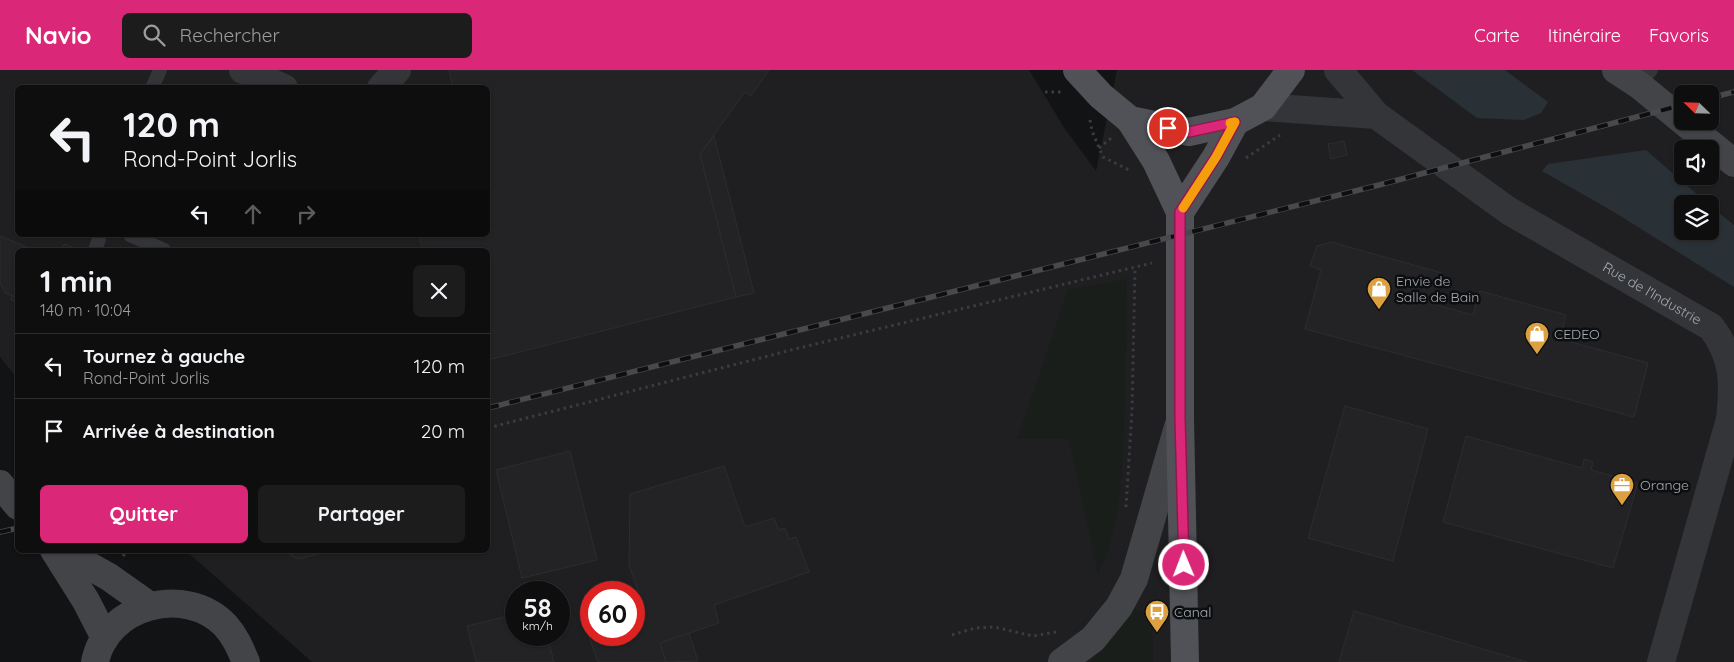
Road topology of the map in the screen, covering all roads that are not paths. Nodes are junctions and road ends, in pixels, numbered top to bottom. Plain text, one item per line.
1 (160, 70) edge
2 (243, 70) edge
3 (397, 70) edge
4 (1077, 70) edge
5 (1291, 70) edge
6 (1338, 70) edge
7 (1616, 70) edge
8 (1645, 77) edge
9 (153, 85) edge
10 (277, 85) edge
11 (384, 85) edge
12 (1263, 108) junction
13 (1376, 115) junction
14 (1130, 120) junction
15 (1235, 122) junction
16 (1734, 163) edge
17 (1180, 212) junction
18 (135, 237) edge
19 (159, 248) edge
20 (1180, 418) junction
21 (0, 484) edge
22 (15, 502) edge
23 (56, 553) edge
24 (66, 553) edge
25 (1184, 601) junction
26 (150, 606) junction
27 (100, 650) edge
28 (246, 662) edge
29 (1062, 662) edge
30 (1185, 662) edge
31 (1203, 662) edge
32 (1660, 662) edge

1 - 9 lane
2 - 10 street
3 - 11 street
4 - 14 main road
5 - 12 main road
6 - 13 street, Rue de l'Industrie
7 - 8 main road
8 - 16 main road
12 - 13 street
12 - 15 main road
13 - 32 street, Rue de l'Industrie
14 - 15 main road
14 - 17 main road
15 - 17 main road
17 - 20 main road
18 - 19 lane
20 - 25 main road
20 - 29 main road
21 - 22 main road
23 - 27 main road
24 - 26 main road
25 - 30 main road
25 - 31 main road
26 - 27 main road
26 - 28 main road

